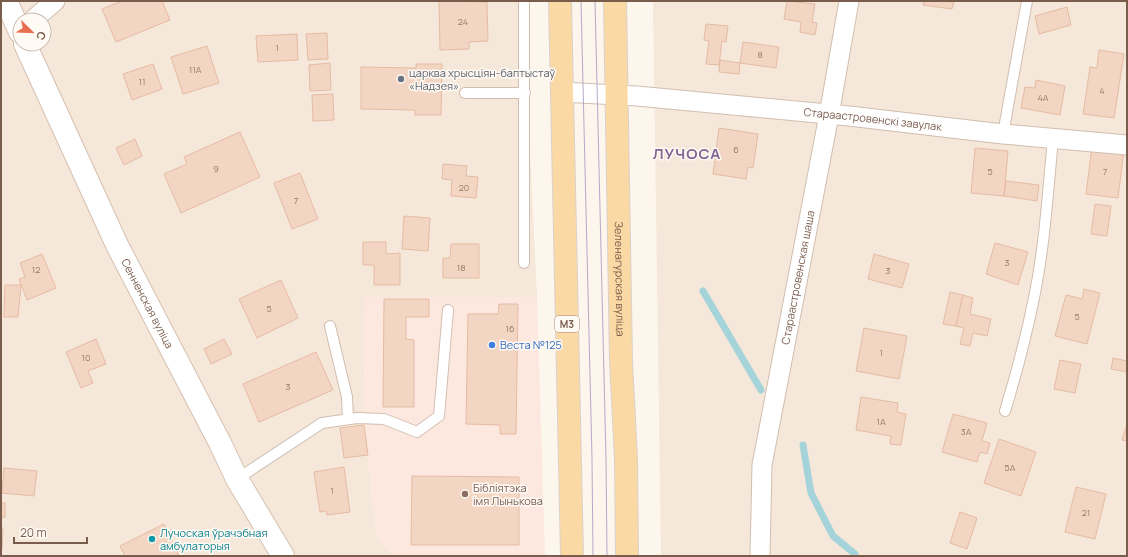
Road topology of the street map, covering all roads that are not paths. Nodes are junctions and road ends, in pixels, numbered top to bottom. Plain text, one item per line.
1 (6, 1) edge
2 (55, 1) edge
3 (524, 1) edge
4 (560, 1) edge
5 (615, 1) edge
6 (849, 1) edge
7 (1027, 1) edge
8 (42, 12) edge
9 (12, 14) edge
10 (30, 52) edge
11 (561, 92) junction
12 (465, 93) dead end
13 (525, 93) junction
14 (617, 95) junction
15 (829, 115) junction
16 (1002, 134) junction
17 (1053, 139) junction
18 (1127, 145) edge
19 (524, 263) dead end
20 (448, 310) dead end
21 (330, 326) dead end
22 (1005, 411) dead end
23 (348, 419) junction
24 (237, 479) junction
25 (283, 556) edge
26 (572, 556) edge
27 (627, 556) edge
28 (760, 556) edge

1 - 9 street
2 - 8 street
3 - 13 lane
4 - 11 main road, М3
5 - 14 main road, Зеленагурская вуліца
6 - 15 street, Стараастровенская шаша
7 - 16 lane
10 - 24 street, Сенненская вуліца
11 - 14 street, Стараастровенскі завулак
11 - 26 main road, М3
12 - 13 lane
13 - 19 lane
14 - 15 street, Стараастровенскі завулак
14 - 27 main road, Зеленагурская вуліца
15 - 16 street, Стараастровенскі завулак
15 - 28 street, Стараастровенская шаша
16 - 17 street, Стараастровенскі завулак
17 - 18 street, Стараастровенскі завулак
17 - 22 lane
20 - 23 lane
21 - 23 lane
23 - 24 lane
24 - 25 street, Сенненская вуліца

